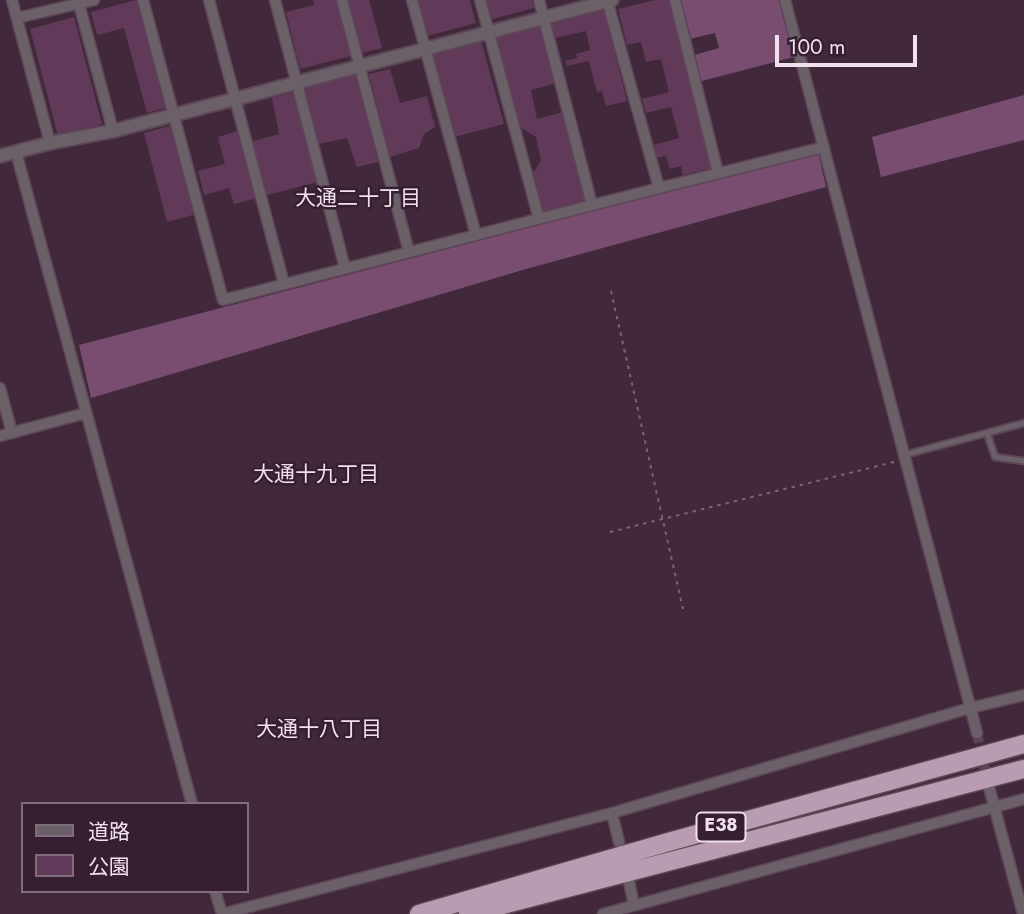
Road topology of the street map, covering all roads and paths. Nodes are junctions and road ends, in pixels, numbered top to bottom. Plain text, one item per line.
1 (12, 0) edge
2 (94, 0) edge
3 (143, 0) edge
4 (208, 0) edge
5 (275, 0) edge
6 (342, 0) edge
7 (412, 0) edge
8 (480, 0) edge
9 (539, 0) edge
10 (609, 0) edge
11 (675, 0) edge
12 (785, 0) edge
13 (79, 2) edge
14 (544, 18) junction
15 (17, 19) junction
16 (488, 32) junction
17 (425, 49) junction
18 (360, 66) junction
19 (296, 82) junction
20 (234, 99) junction
21 (174, 114) junction
22 (113, 131) junction
23 (50, 143) junction
24 (824, 147) junction
25 (16, 152) junction
26 (0, 156) edge
27 (718, 173) junction
28 (659, 188) junction
29 (592, 205) junction
30 (539, 219) junction
31 (476, 235) junction
32 (409, 252) junction
33 (345, 268) junction
34 (284, 284) junction
35 (611, 291) dead end
36 (0, 388) edge
37 (86, 413) junction
38 (1024, 423) edge
39 (12, 433) junction
40 (988, 433) junction
41 (0, 436) edge
42 (905, 457) junction
43 (1024, 461) edge
44 (662, 519) junction
45 (610, 532) dead end
46 (683, 609) dead end
47 (1024, 695) edge
48 (970, 708) junction
49 (977, 733) tunnel mouth
50 (1024, 744) edge
51 (1024, 769) edge
52 (989, 788) tunnel mouth
53 (1024, 799) edge
54 (191, 802) edge
55 (994, 807) junction
56 (612, 813) junction
57 (619, 842) dead end
58 (629, 882) dead end
59 (216, 893) edge
60 (634, 905) junction
61 (222, 914) edge
62 (419, 914) edge
63 (468, 914) edge
64 (603, 914) edge
65 (1023, 914) edge

1 - 15 street
2 - 13 street
3 - 21 street
4 - 20 street
5 - 19 street
6 - 18 street
7 - 17 street
8 - 16 street
9 - 14 street
10 - 14 street
10 - 28 street
11 - 27 street
12 - 24 street
13 - 15 street
13 - 22 street
14 - 16 street
14 - 29 street
15 - 23 street
16 - 17 street
16 - 30 street
17 - 18 street
17 - 31 street
18 - 19 street
18 - 32 street
19 - 20 street
19 - 33 street
20 - 21 street
20 - 34 street
21 - 22 street
21 - 34 street
22 - 23 street
23 - 25 street
24 - 27 street
24 - 42 street
25 - 26 street
25 - 37 street
27 - 28 street
28 - 29 street
29 - 30 street
30 - 31 street
31 - 32 street
32 - 33 street
33 - 34 street
35 - 44 path
36 - 39 street
37 - 39 street
37 - 54 street
38 - 40 lane
39 - 41 street
40 - 42 lane
40 - 43 lane
42 - 44 path
42 - 48 street
44 - 45 path
44 - 46 path
47 - 48 street
48 - 49 street
48 - 56 street
50 - 62 highway, E38
51 - 63 highway, E38
52 - 55 street
53 - 55 street
55 - 60 street
55 - 65 street
56 - 57 street
56 - 61 street
58 - 60 street
59 - 61 street
60 - 64 street

